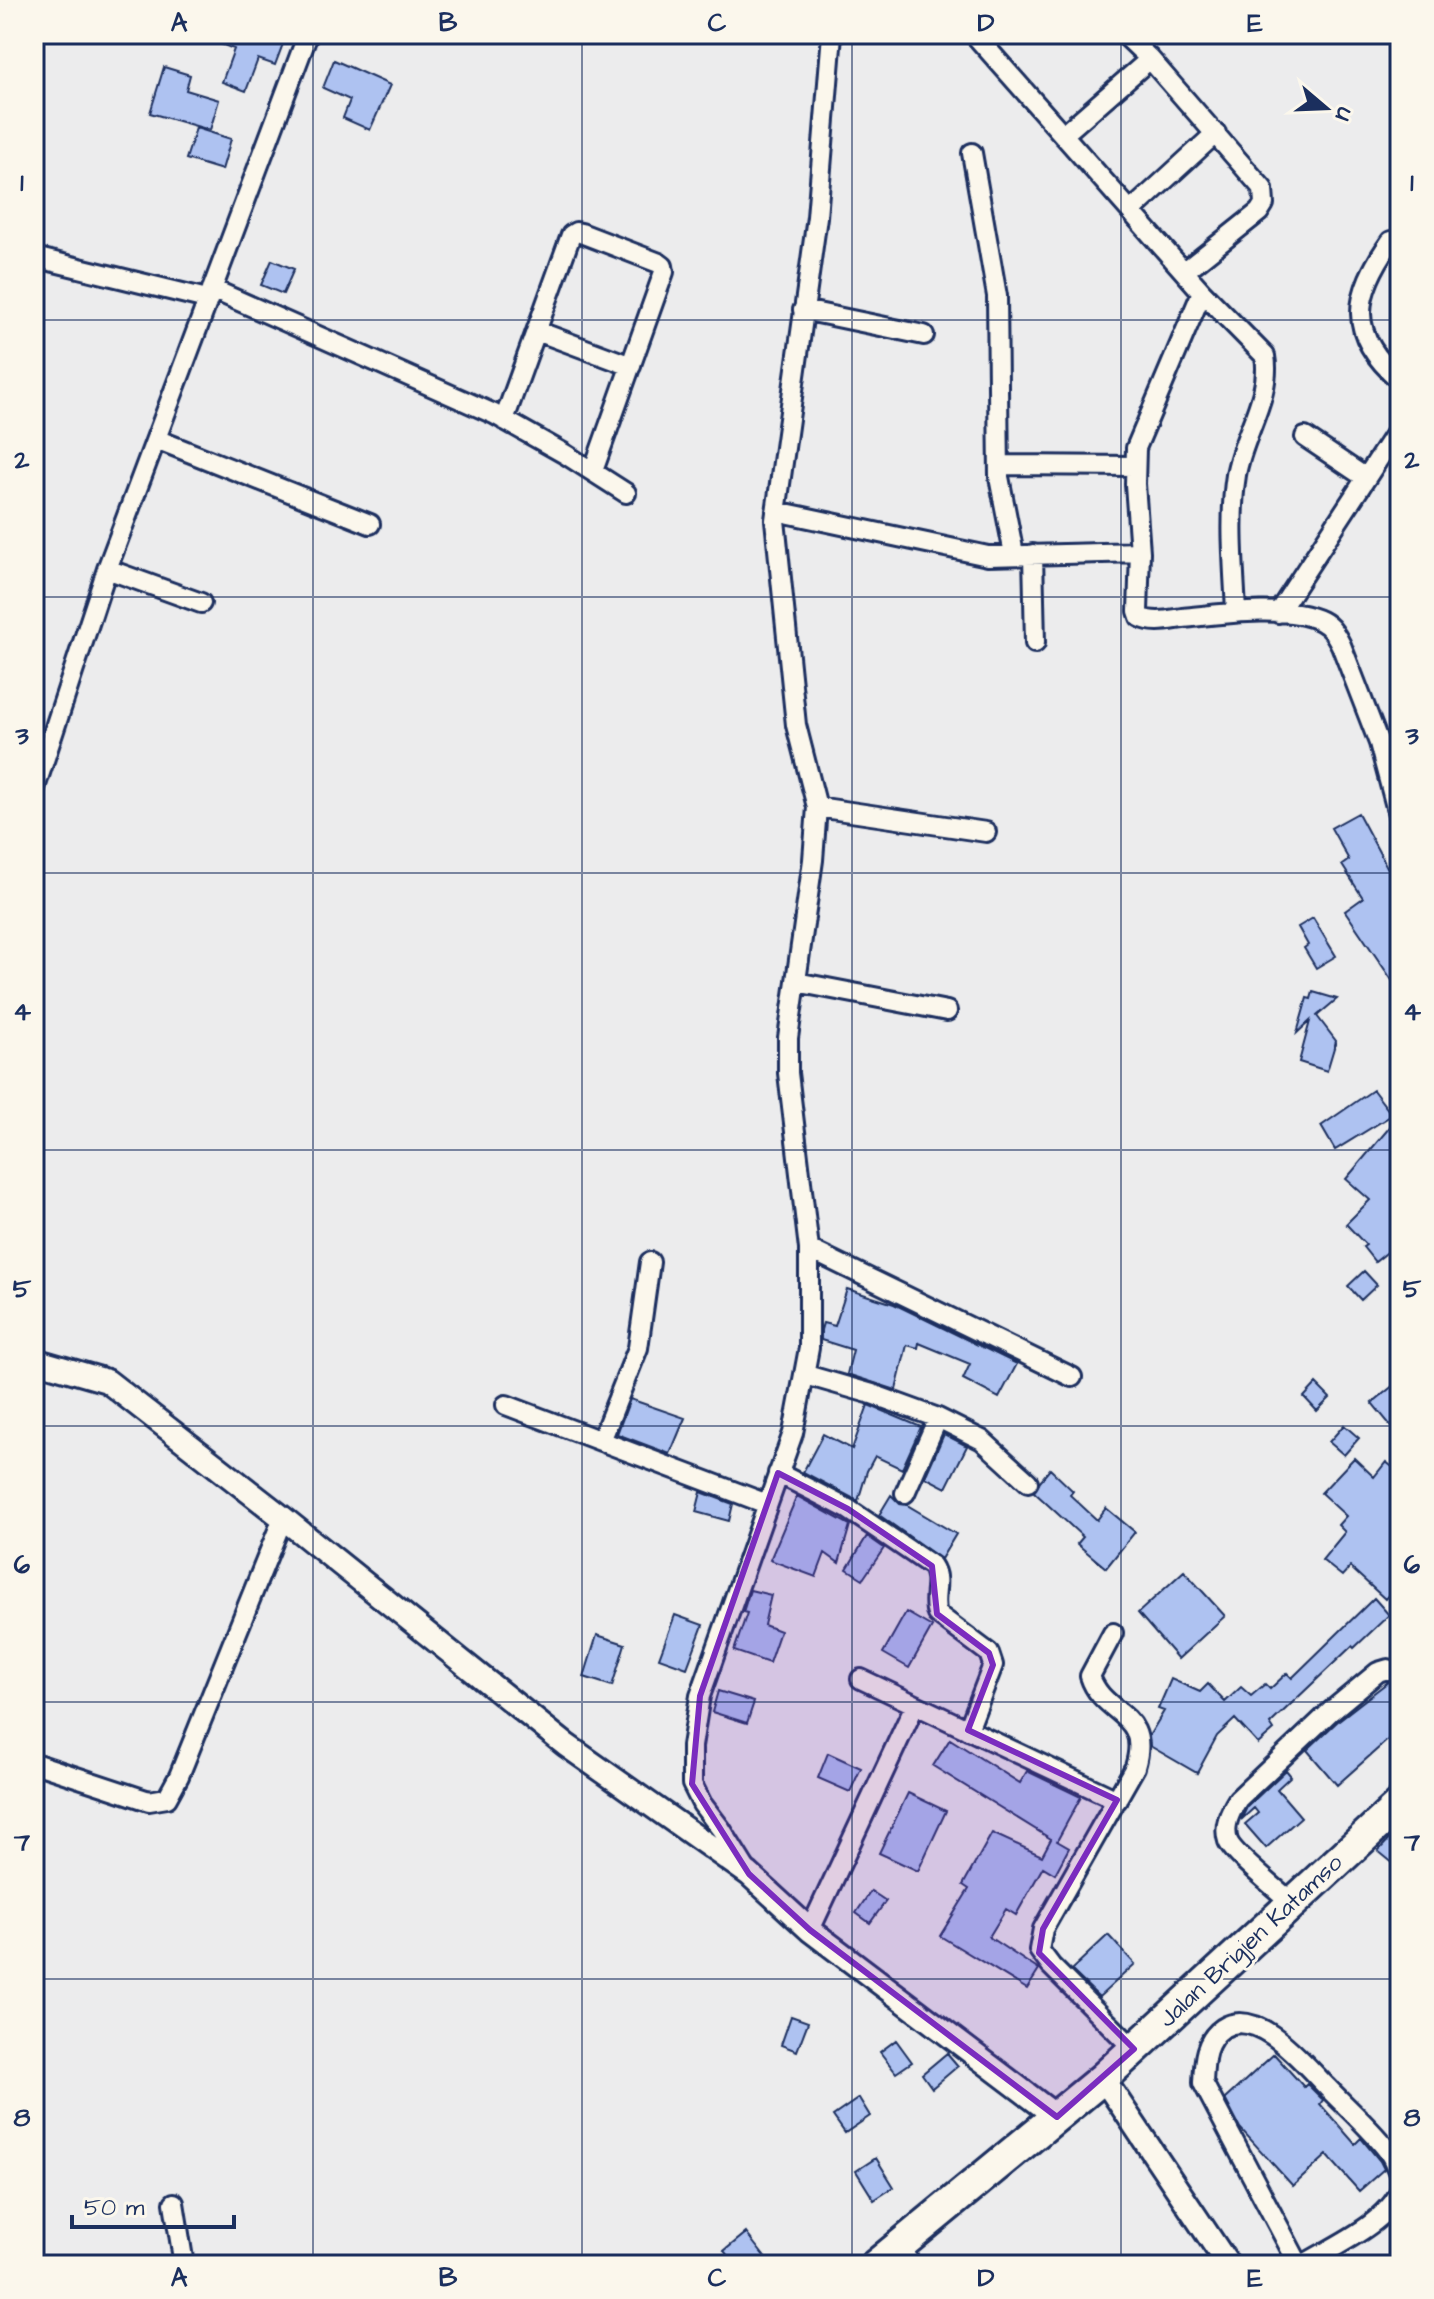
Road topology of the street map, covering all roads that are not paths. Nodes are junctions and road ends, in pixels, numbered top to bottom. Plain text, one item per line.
1 (308, 34) edge
2 (832, 34) edge
3 (974, 34) edge
4 (1124, 34) edge
5 (1150, 59) junction
6 (1216, 133) junction
7 (1063, 135) junction
8 (972, 153) dead end
9 (1131, 211) junction
10 (1391, 241) dead end
11 (34, 257) edge
12 (1185, 271) junction
13 (1202, 292) junction
14 (210, 294) junction
15 (803, 310) junction
16 (537, 331) junction
17 (924, 335) dead end
18 (631, 366) junction
19 (1400, 380) edge
20 (504, 420) junction
21 (1400, 426) edge
22 (1305, 437) dead end
23 (156, 439) junction
24 (999, 465) junction
25 (1135, 466) junction
26 (593, 471) junction
27 (1366, 478) junction
28 (626, 493) dead end
29 (776, 511) junction
30 (370, 524) dead end
31 (1140, 552) junction
32 (1014, 554) junction
33 (1033, 554) junction
34 (107, 569) junction
35 (201, 603) dead end
36 (1236, 612) junction
37 (1278, 613) junction
38 (1035, 643) dead end
39 (34, 788) edge
40 (1396, 788) edge
41 (817, 807) junction
42 (1400, 822) edge
43 (986, 832) dead end
44 (796, 982) junction
45 (947, 1011) dead end
46 (809, 1249) junction
47 (650, 1262) dead end
48 (34, 1360) edge
49 (806, 1375) junction
50 (1072, 1377) dead end
51 (506, 1405) dead end
52 (938, 1418) junction
53 (601, 1441) junction
54 (778, 1473) junction
55 (1028, 1482) dead end
56 (905, 1493) dead end
57 (767, 1504) junction
58 (283, 1518) junction
59 (1113, 1633) dead end
60 (1400, 1673) edge
61 (861, 1679) dead end
62 (915, 1705) junction
63 (968, 1730) junction
64 (34, 1763) edge
65 (1117, 1800) junction
66 (1400, 1804) edge
67 (749, 1874) junction
68 (1292, 1903) junction
69 (810, 1930) junction
70 (1134, 2049) junction
71 (1103, 2078) junction
72 (1057, 2117) junction
73 (1400, 2176) edge
74 (1400, 2191) edge
75 (174, 2203) dead end
76 (909, 2255) edge
77 (184, 2265) edge
78 (876, 2265) edge
79 (1228, 2265) edge
80 (1301, 2265) edge

1 - 14 street
2 - 15 street
3 - 7 street
4 - 5 street
5 - 6 street
5 - 7 street
6 - 9 street
6 - 12 street
7 - 9 street
8 - 24 street
9 - 12 street
10 - 19 street
11 - 14 street
12 - 13 street
13 - 25 street
13 - 36 street
14 - 20 street
14 - 23 street
15 - 17 street
15 - 29 street
16 - 18 street
16 - 18 street
16 - 20 street
18 - 26 street
20 - 26 street
21 - 27 street
22 - 27 street
23 - 30 street
23 - 34 street
24 - 25 street
24 - 32 street
25 - 31 street
26 - 28 street
27 - 37 street
29 - 32 street
29 - 41 street
31 - 33 street
31 - 36 street
32 - 33 street
33 - 38 street
34 - 35 street
34 - 39 street
36 - 37 street
37 - 40 street
40 - 42 street
41 - 43 street
41 - 44 street
44 - 45 street
44 - 46 street
46 - 49 street
46 - 50 street
47 - 53 street
48 - 58 street
49 - 52 street
49 - 54 street
51 - 53 street
52 - 55 street
52 - 56 street
53 - 57 street
54 - 57 street
54 - 63 street
57 - 67 street
58 - 64 street
58 - 67 street
59 - 65 street
60 - 68 street
61 - 62 street
62 - 63 street
62 - 69 street
63 - 65 street
65 - 70 street
66 - 68 main road, Jalan Brigjen Katamso
67 - 69 street
68 - 70 main road, Jalan Brigjen Katamso
69 - 72 street
70 - 71 main road, Jalan Brigjen Katamso
71 - 72 main road, Jalan Brigjen Katamso
71 - 79 street
72 - 76 main road, Jalan Brigjen Katamso
73 - 80 street
74 - 80 street
75 - 77 street
76 - 78 main road, Jalan Brigjen Katamso

